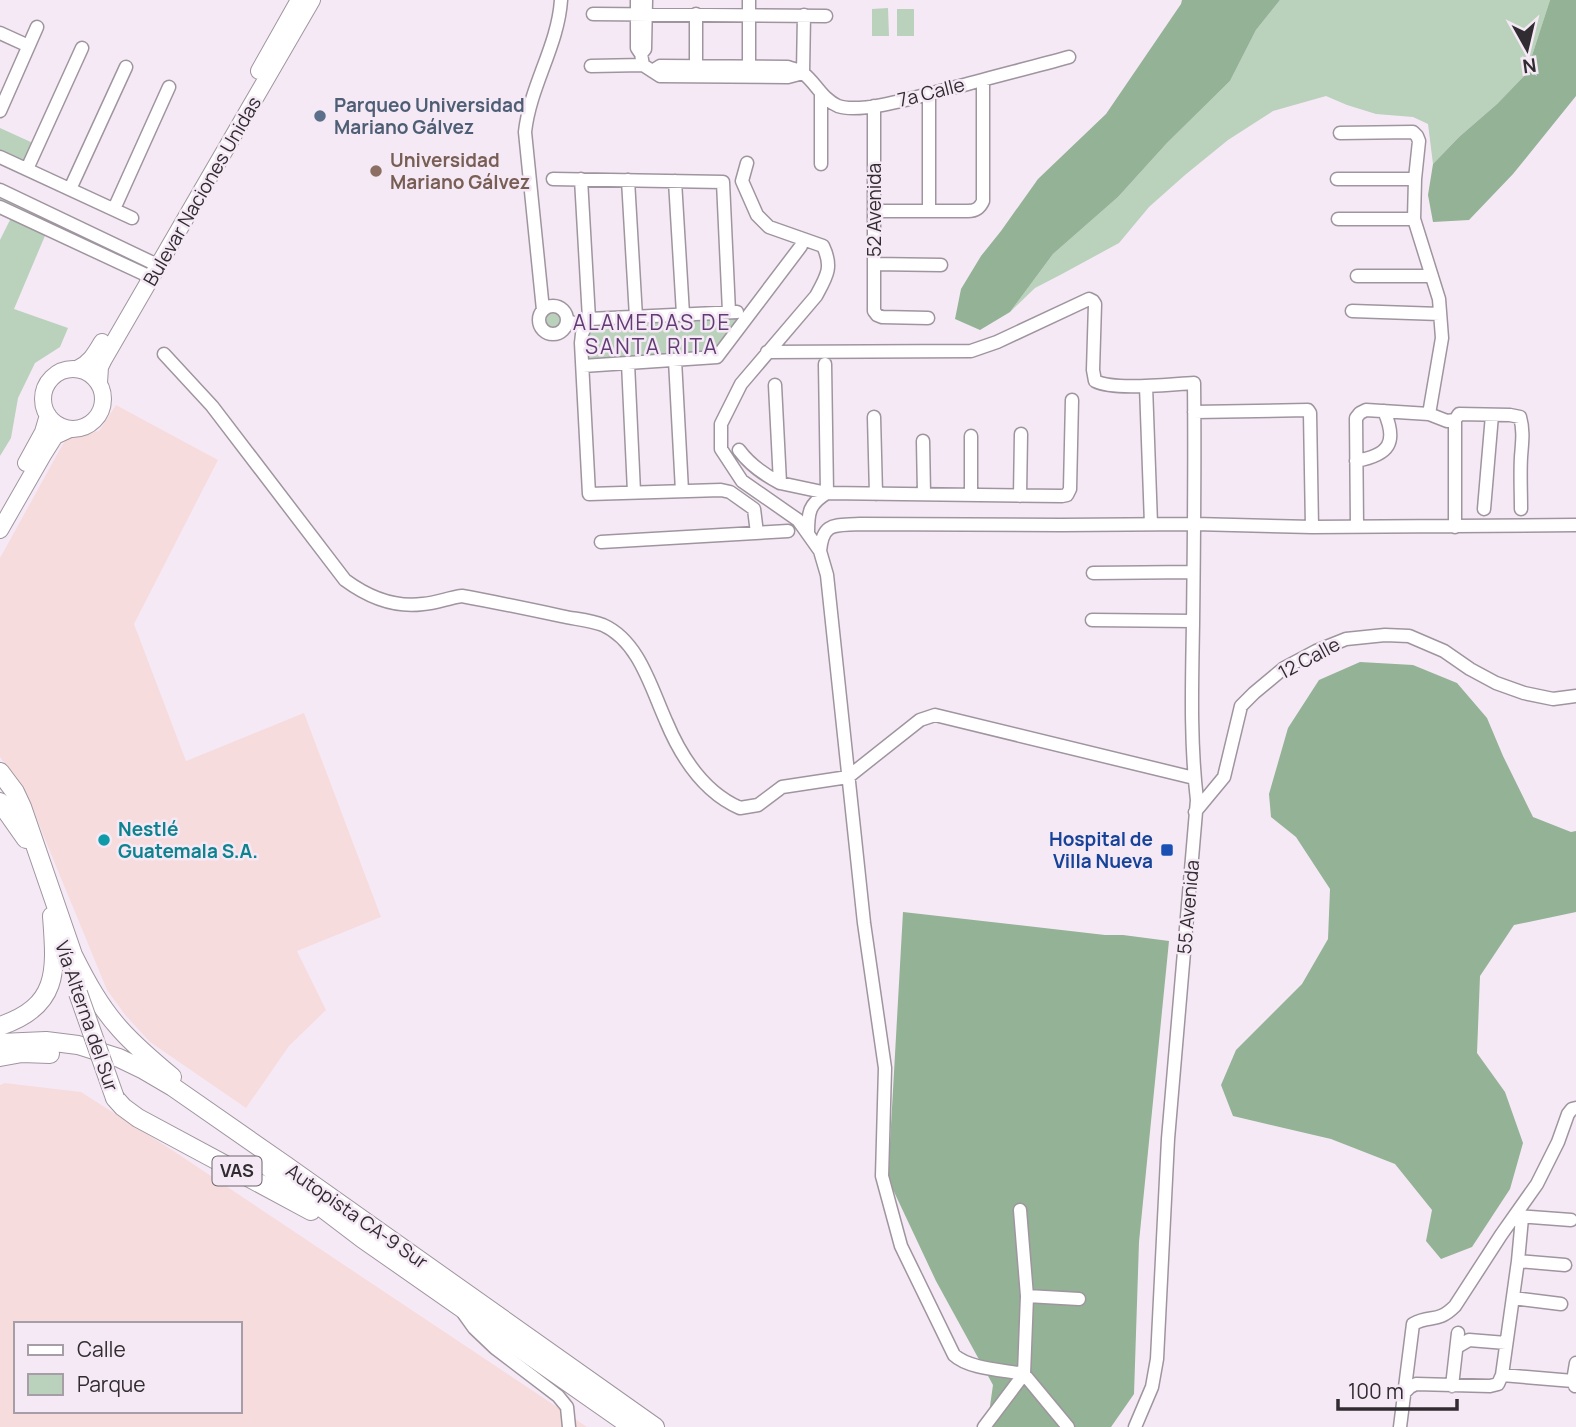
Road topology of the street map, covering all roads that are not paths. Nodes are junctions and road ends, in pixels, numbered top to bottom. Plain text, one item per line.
1 (299, 0) edge
2 (313, 0) edge
3 (561, 0) edge
4 (646, 0) edge
5 (749, 0) edge
6 (640, 9) edge
7 (593, 13) dead end
8 (696, 14) junction
9 (749, 15) junction
10 (804, 15) junction
11 (826, 16) dead end
12 (37, 27) dead end
13 (0, 33) edge
14 (22, 43) dead end
15 (82, 48) dead end
16 (1069, 57) dead end
17 (645, 63) junction
18 (126, 66) dead end
19 (591, 66) dead end
20 (696, 66) junction
21 (748, 66) junction
22 (803, 73) junction
23 (983, 80) junction
24 (169, 87) dead end
25 (929, 93) junction
26 (821, 94) junction
27 (874, 106) junction
28 (0, 111) edge
29 (1340, 133) dead end
30 (0, 157) edge
31 (747, 163) dead end
32 (821, 164) dead end
33 (27, 169) junction
34 (553, 179) dead end
35 (581, 179) junction
36 (1337, 179) dead end
37 (1415, 179) junction
38 (628, 180) junction
39 (675, 181) junction
40 (70, 189) junction
41 (0, 190) edge
42 (0, 207) edge
43 (114, 209) junction
44 (874, 211) junction
45 (929, 211) junction
46 (132, 218) dead end
47 (1338, 219) dead end
48 (1415, 219) junction
49 (801, 246) dead end
50 (874, 264) junction
51 (942, 265) dead end
52 (148, 268) junction
53 (1357, 276) dead end
54 (1432, 276) junction
55 (547, 308) junction
56 (729, 312) junction
57 (1352, 312) dead end
58 (683, 314) junction
59 (1440, 314) junction
60 (636, 317) junction
61 (747, 318) junction
62 (928, 318) dead end
63 (589, 319) junction
64 (564, 326) junction
65 (581, 338) junction
66 (767, 352) junction
67 (164, 354) dead end
68 (675, 360) junction
69 (628, 363) junction
70 (825, 364) dead end
71 (583, 366) junction
72 (77, 369) junction
73 (99, 383) junction
74 (775, 386) dead end
75 (1146, 386) junction
76 (1072, 400) dead end
77 (1384, 411) junction
78 (1194, 412) junction
79 (1429, 414) junction
80 (48, 415) junction
81 (1492, 415) junction
82 (874, 417) dead end
83 (1455, 420) junction
84 (70, 429) junction
85 (1021, 434) dead end
86 (971, 436) dead end
87 (923, 441) dead end
88 (739, 450) dead end
89 (1356, 461) junction
90 (780, 483) junction
91 (682, 491) junction
92 (634, 492) junction
93 (827, 493) junction
94 (876, 494) junction
95 (924, 494) junction
96 (971, 495) junction
97 (1020, 496) junction
98 (0, 508) edge
99 (1484, 509) dead end
100 (1521, 509) dead end
101 (1150, 524) junction
102 (1195, 524) junction
103 (1576, 525) edge
104 (1357, 526) junction
105 (1312, 527) junction
106 (1455, 527) junction
107 (0, 530) edge
108 (788, 531) dead end
109 (757, 533) junction
110 (807, 533) junction
111 (601, 542) dead end
112 (820, 551) junction
113 (1194, 572) junction
114 (1094, 573) dead end
115 (1093, 620) dead end
116 (1193, 621) junction
117 (1576, 696) edge
118 (0, 772) edge
119 (848, 777) junction
120 (1194, 778) junction
121 (0, 784) edge
122 (0, 802) edge
123 (1195, 812) junction
124 (26, 839) junction
125 (52, 916) junction
126 (0, 1026) edge
127 (0, 1043) edge
128 (0, 1057) edge
129 (192, 1101) junction
130 (1576, 1108) edge
131 (1020, 1210) dead end
132 (1518, 1217) junction
133 (1571, 1220) dead end
134 (363, 1239) junction
135 (1518, 1261) junction
136 (1565, 1265) dead end
137 (1027, 1296) junction
138 (1079, 1298) dead end
139 (1513, 1298) junction
140 (456, 1303) junction
141 (1562, 1304) dead end
142 (1458, 1333) dead end
143 (1506, 1343) junction
144 (1457, 1347) junction
145 (1576, 1363) edge
146 (1024, 1374) junction
147 (1502, 1374) junction
148 (1575, 1384) edge
149 (1452, 1386) junction
150 (1404, 1393) junction
151 (569, 1427) edge
152 (632, 1427) edge
153 (655, 1427) edge
154 (984, 1427) edge
155 (1068, 1427) edge
156 (1135, 1427) edge
157 (1400, 1427) edge

1 - 52 main road, Bulevar Naciones Unidas
2 - 73 main road, Bulevar Naciones Unidas
3 - 55 street
4 - 6 street
5 - 9 street
6 - 7 street
6 - 8 street
6 - 17 street
8 - 9 street
8 - 20 street
9 - 10 street
9 - 21 street
10 - 11 street
10 - 22 street
12 - 28 street
13 - 14 street
15 - 33 street
16 - 23 street, 7a Calle
17 - 19 street
17 - 20 street
17 - 22 street
18 - 40 street
20 - 21 street
21 - 22 street
22 - 26 street, 7a Calle
23 - 25 street, 7a Calle
23 - 45 street
24 - 43 street
25 - 27 street, 7a Calle
25 - 45 street
26 - 27 street, 7a Calle
26 - 32 street
27 - 44 street, 52 Avenida
29 - 37 street
30 - 33 street
31 - 66 street
33 - 40 street
34 - 35 street
35 - 38 street
35 - 63 street
36 - 37 street
37 - 48 street
38 - 39 street
38 - 60 street
39 - 56 street
39 - 58 street
40 - 43 street
41 - 52 street
42 - 52 street
43 - 46 street
44 - 45 street
44 - 50 street, 52 Avenida
47 - 48 street
48 - 54 street
49 - 61 street
50 - 51 street
50 - 62 street, 52 Avenida
52 - 72 main road, Bulevar Naciones Unidas
53 - 54 street
54 - 59 street
55 - 64 street
55 - 64 street
56 - 58 street
56 - 61 street
57 - 59 street
58 - 60 street
59 - 79 street
60 - 63 street
61 - 68 street
63 - 64 street
63 - 65 street
64 - 65 street
65 - 71 street
66 - 75 street
66 - 110 street
67 - 119 street
68 - 69 street
68 - 91 street
69 - 71 street
69 - 92 street
70 - 93 street
71 - 92 street
72 - 73 main road
72 - 80 main road
73 - 84 main road
74 - 90 street
75 - 78 street, 55 Avenida
75 - 101 street
76 - 97 street
77 - 79 street
77 - 89 street
77 - 89 street
78 - 102 street, 55 Avenida
78 - 105 street
79 - 83 street
80 - 84 main road
80 - 98 main road
81 - 83 street
81 - 99 street
81 - 100 street
82 - 94 street
83 - 106 street
84 - 107 main road
85 - 97 street
86 - 96 street
87 - 95 street
88 - 90 street
89 - 104 street
90 - 93 street
91 - 92 street
91 - 109 street
93 - 94 street
93 - 110 street
94 - 95 street
95 - 96 street
96 - 97 street
101 - 102 street
101 - 112 street
102 - 105 street
102 - 113 street, 55 Avenida
103 - 106 street
104 - 105 street
104 - 106 street
108 - 109 street
109 - 111 street
110 - 112 street
112 - 119 street
113 - 114 street
113 - 116 street, 55 Avenida
115 - 116 street
116 - 120 street, 55 Avenida
117 - 123 street, 12 Calle
118 - 129 highway, Vía Alterna del Sur
119 - 120 street
119 - 146 street
120 - 123 street, 55 Avenida
121 - 124 highway, Vía Alterna del Sur / VAS
122 - 124 highway
123 - 156 street, 55 Avenida
124 - 125 highway, Vía Alterna del Sur / VAS
125 - 126 highway
125 - 134 highway, Vía Alterna del Sur / VAS, bridge
127 - 129 highway, Autopista CA-9 Sur
128 - 134 highway, Autopista CA-9 Sur
129 - 153 highway, Autopista CA-9 Sur
130 - 132 street
131 - 137 street
132 - 133 street
132 - 135 street
132 - 150 street
134 - 140 highway, Autopista CA-9 Sur
135 - 136 street
135 - 139 street
137 - 138 street
137 - 146 street
139 - 141 street
139 - 143 street
140 - 151 street
140 - 152 highway, Autopista CA-9 Sur
142 - 144 street
143 - 144 street
143 - 147 street
144 - 149 street
145 - 148 street
146 - 154 street
146 - 155 street
147 - 148 street
147 - 149 street
149 - 150 street
150 - 157 street

